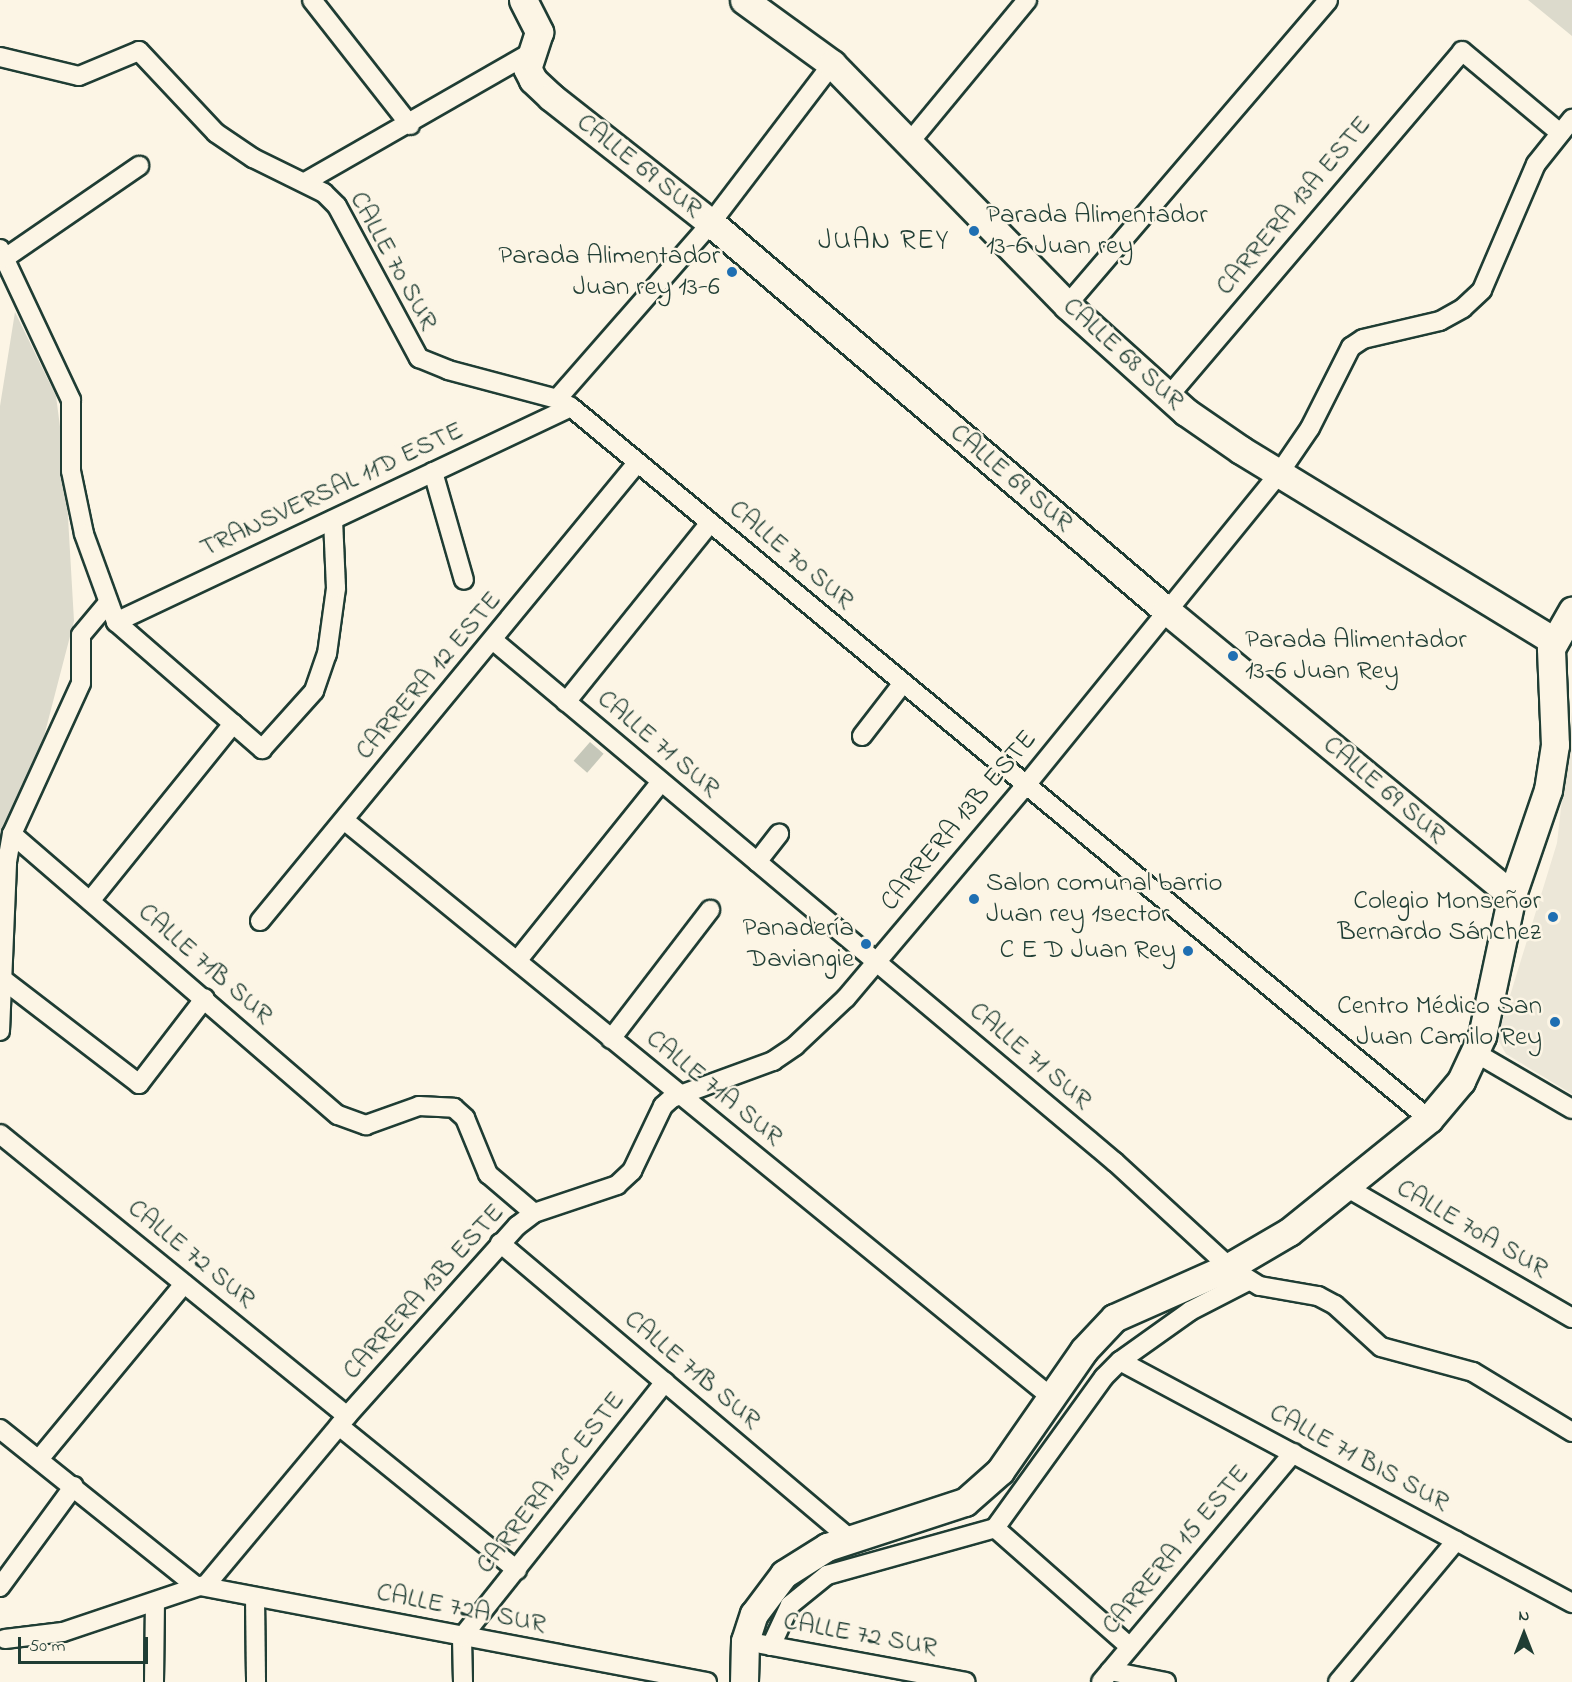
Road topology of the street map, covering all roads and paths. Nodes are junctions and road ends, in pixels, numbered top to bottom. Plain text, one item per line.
1 (312, 0) edge
2 (523, 0) edge
3 (744, 0) edge
4 (1328, 0) edge
5 (1022, 2) edge
6 (530, 53) junction
7 (0, 57) edge
8 (832, 64) junction
9 (1572, 119) edge
10 (410, 125) junction
11 (1560, 133) junction
12 (908, 144) junction
13 (139, 166) dead end
14 (305, 182) junction
15 (711, 224) junction
16 (3, 254) edge
17 (1067, 305) junction
18 (1168, 397) junction
19 (564, 403) junction
20 (638, 463) junction
21 (433, 472) junction
22 (1280, 472) junction
23 (333, 520) junction
24 (710, 523) junction
25 (464, 580) dead end
26 (107, 604) junction
27 (1166, 610) junction
28 (1572, 611) edge
29 (116, 622) junction
30 (494, 641) junction
31 (1554, 641) junction
32 (903, 683) junction
33 (566, 702) junction
34 (233, 724) junction
35 (862, 736) dead end
36 (661, 782) junction
37 (1026, 785) junction
38 (344, 820) junction
39 (12, 834) junction
40 (779, 834) dead end
41 (757, 861) junction
42 (1512, 896) junction
43 (90, 901) junction
44 (710, 910) dead end
45 (260, 921) dead end
46 (517, 961) junction
47 (876, 961) junction
48 (1, 978) edge
49 (205, 998) junction
50 (0, 1031) edge
51 (612, 1039) junction
52 (1476, 1053) junction
53 (679, 1094) junction
54 (1572, 1109) edge
55 (1429, 1119) junction
56 (0, 1134) edge
57 (1346, 1187) junction
58 (534, 1213) junction
59 (500, 1243) junction
60 (1238, 1274) junction
61 (184, 1284) junction
62 (1572, 1318) edge
63 (1120, 1361) junction
64 (665, 1382) junction
65 (1051, 1397) junction
66 (343, 1421) junction
67 (0, 1430) edge
68 (1572, 1432) edge
69 (1293, 1453) junction
70 (40, 1458) junction
71 (74, 1486) junction
72 (994, 1528) junction
73 (850, 1539) junction
74 (1456, 1541) junction
75 (517, 1570) junction
76 (200, 1586) junction
77 (0, 1587) edge
78 (255, 1597) junction
79 (155, 1603) junction
80 (1572, 1603) edge
81 (462, 1637) junction
82 (745, 1641) junction
83 (2, 1644) edge
84 (771, 1646) junction
85 (1130, 1647) junction
86 (1106, 1676) edge
87 (154, 1682) edge
88 (256, 1682) edge
89 (463, 1682) edge
90 (707, 1682) edge
91 (744, 1682) edge
92 (966, 1682) edge
93 (1166, 1682) edge
94 (1338, 1682) edge

1 - 10 street
2 - 6 street
3 - 8 street, CALLE 68 SUR
4 - 17 street
5 - 12 street
6 - 10 street
6 - 15 street, CALLE 69 SUR
7 - 14 street, CALLE 70 SUR
8 - 12 street, CALLE 68 SUR
8 - 15 street
9 - 11 street, CARRERA 13B ESTE
10 - 14 street
11 - 18 street, CARRERA 13A ESTE
11 - 22 street, CARRERA 13B ESTE
12 - 17 street, CALLE 68 SUR
13 - 16 street
14 - 19 street, CALLE 70 SUR
15 - 19 street
15 - 27 street, CALLE 69 SUR
16 - 26 street
17 - 18 street, CALLE 68 SUR
18 - 22 street, CALLE 68 SUR
19 - 20 street, CALLE 70 SUR
19 - 21 street, TRANSVERSAL 11D ESTE
20 - 24 street, CALLE 70 SUR
20 - 30 street, CARRERA 12 ESTE
21 - 23 street, TRANSVERSAL 11D ESTE
21 - 25 street
22 - 27 street, CARRERA 13B ESTE
22 - 31 street, CALLE 68 SUR
23 - 29 street, TRANSVERSAL 11D ESTE
23 - 34 street
24 - 32 street, CALLE 70 SUR
24 - 33 street
26 - 29 street
26 - 39 street
27 - 37 street, CARRERA 13B ESTE
27 - 42 street, CALLE 69 SUR
28 - 31 street
29 - 34 street
30 - 33 street, CALLE 71 SUR
30 - 38 street, CARRERA 12 ESTE
31 - 42 street
32 - 35 street
32 - 37 street, CALLE 70 SUR
33 - 36 street, CALLE 71 SUR
34 - 43 street
36 - 41 street, CALLE 71 SUR
36 - 46 street
37 - 47 street, CARRERA 13B ESTE
37 - 55 street, CALLE 70 SUR
38 - 45 street, CARRERA 12 ESTE
38 - 46 street, CALLE 71A SUR
39 - 43 street, CALLE 71B SUR
39 - 48 street
40 - 41 street
41 - 47 street, CALLE 71 SUR
42 - 52 street
43 - 49 street, CALLE 71B SUR
44 - 51 street
46 - 51 street, CALLE 71A SUR
47 - 53 street, CARRERA 13B ESTE
47 - 60 street, CALLE 71 SUR
48 - 49 street
48 - 50 street
49 - 58 street, CALLE 71B SUR
51 - 53 street, CALLE 71A SUR
52 - 54 street
52 - 55 street
53 - 58 street, CARRERA 13B ESTE
53 - 65 street, CALLE 71A SUR
55 - 57 street
56 - 61 street, CALLE 72 SUR
57 - 60 street
57 - 62 street, CALLE 70A SUR
58 - 59 street, CARRERA 13B ESTE
59 - 64 street, CALLE 71B SUR
59 - 66 street, CARRERA 13B ESTE
60 - 63 street
60 - 65 street
60 - 68 street
61 - 66 street, CALLE 72 SUR
61 - 70 street
63 - 69 street, CALLE 71 BIS SUR
63 - 72 street
64 - 73 street, CALLE 71B SUR
64 - 75 street, CARRERA 13C ESTE
65 - 73 street
66 - 75 street, CALLE 72 SUR
66 - 76 street, CARRERA 13B ESTE
67 - 70 street, CALLE 72A SUR
69 - 74 street, CALLE 71 BIS SUR
69 - 85 street, CARRERA 15 ESTE
70 - 71 street, CALLE 72A SUR
71 - 76 street, CALLE 72A SUR
71 - 77 street
72 - 84 street
72 - 85 street
73 - 82 street
74 - 80 street, CALLE 71 BIS SUR
74 - 94 street
75 - 81 street, CARRERA 13C ESTE
76 - 78 street, CALLE 72A SUR
76 - 79 street
78 - 81 street, CALLE 72A SUR
78 - 88 street
79 - 83 street
79 - 87 street
81 - 89 street
81 - 90 street, CALLE 72A SUR
82 - 84 street, CALLE 72 SUR
82 - 91 street
84 - 92 street, CALLE 72 SUR
85 - 86 street, CARRERA 15 ESTE
86 - 93 street

